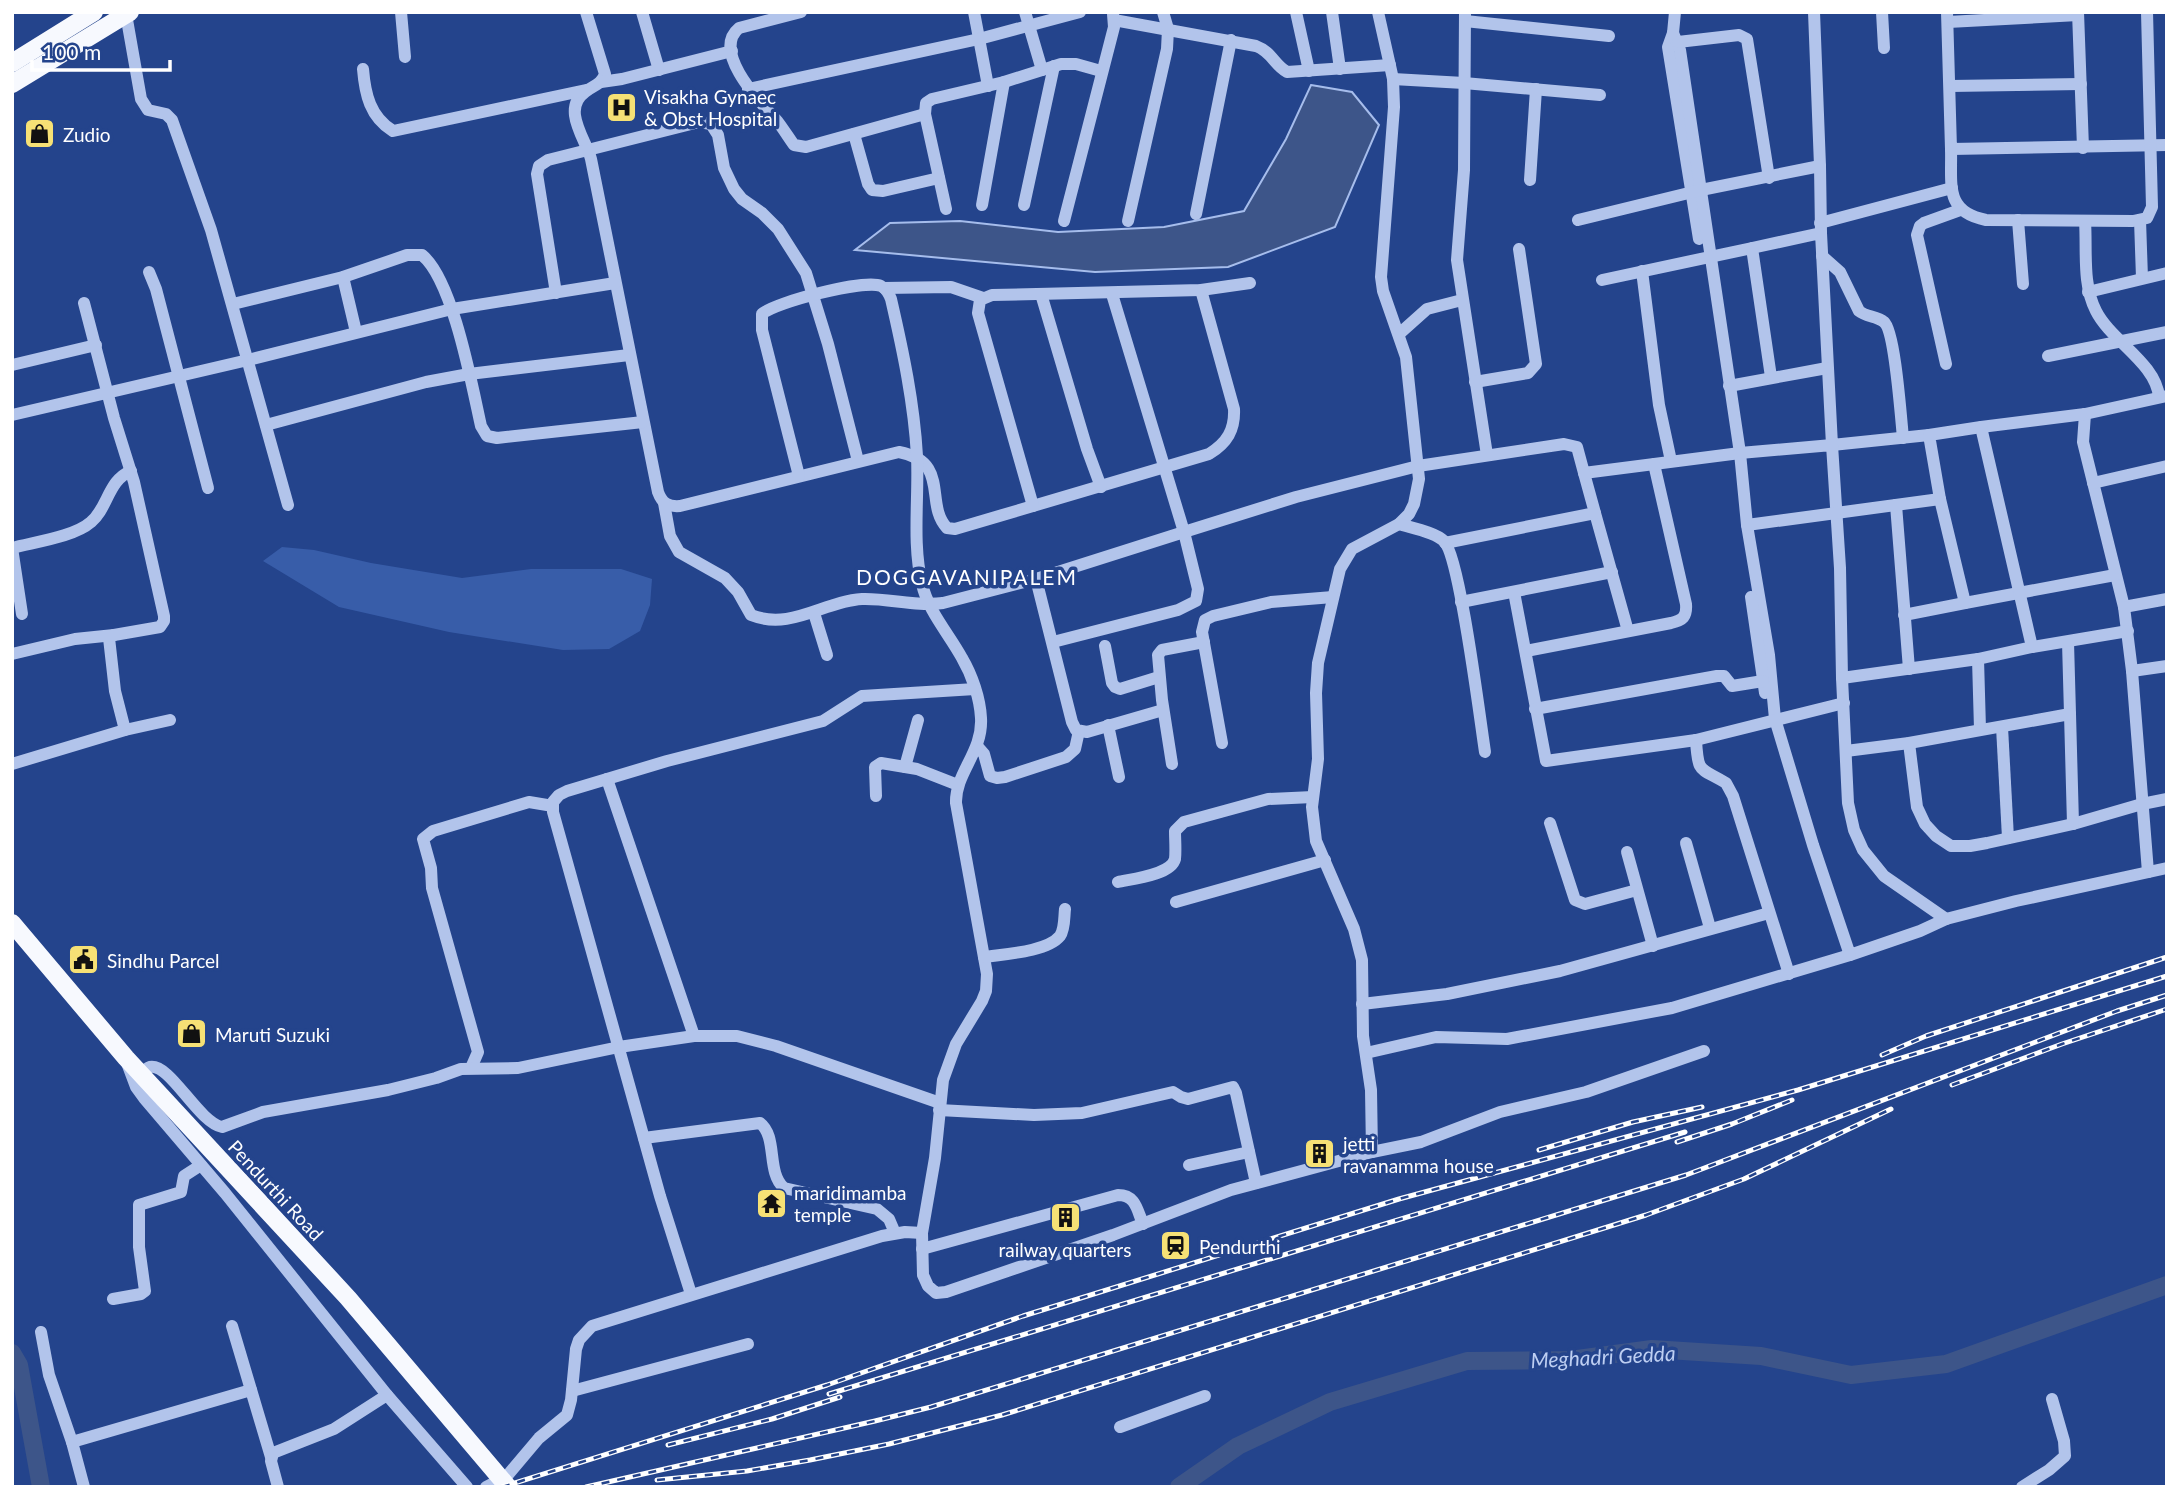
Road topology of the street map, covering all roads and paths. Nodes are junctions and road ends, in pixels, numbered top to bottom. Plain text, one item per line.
1 (94, 12) edge
2 (401, 12) edge
3 (586, 12) edge
4 (642, 12) edge
5 (801, 12) edge
6 (974, 12) edge
7 (1025, 12) edge
8 (1080, 12) edge
9 (1163, 12) edge
10 (1296, 12) edge
11 (1332, 12) edge
12 (1378, 12) edge
13 (1675, 12) edge
14 (1814, 12) edge
15 (1882, 12) edge
16 (2147, 12) edge
17 (124, 13) edge
18 (2078, 14) edge
19 (1113, 16) edge
20 (1465, 16) edge
21 (1947, 17) edge
22 (1029, 27) junction
23 (1168, 29) junction
24 (1609, 36) dead end
25 (1676, 38) junction
26 (979, 39) junction
27 (1231, 40) junction
28 (1884, 48) dead end
29 (732, 51) junction
30 (405, 57) dead end
31 (12, 63) edge
32 (1390, 65) junction
33 (1048, 68) junction
34 (363, 69) dead end
35 (1340, 69) junction
36 (659, 70) junction
37 (1101, 71) junction
38 (1309, 71) junction
39 (12, 75) edge
40 (1393, 79) junction
41 (601, 82) junction
42 (1004, 82) junction
43 (12, 83) edge
44 (1464, 83) junction
45 (2081, 84) junction
46 (988, 86) junction
47 (1950, 86) junction
48 (748, 89) junction
49 (1536, 89) junction
50 (586, 90) junction
51 (1600, 95) dead end
52 (925, 114) junction
53 (854, 134) junction
54 (2167, 145) edge
55 (2151, 146) junction
56 (2083, 148) junction
57 (1951, 149) junction
58 (589, 151) junction
59 (1821, 166) junction
60 (939, 178) junction
61 (1769, 178) junction
62 (1530, 180) dead end
63 (1952, 188) junction
64 (1696, 191) junction
65 (982, 205) dead end
66 (1024, 205) dead end
67 (946, 209) dead end
68 (1960, 210) junction
69 (1196, 214) dead end
70 (1578, 220) dead end
71 (2018, 220) junction
72 (2085, 220) junction
73 (2140, 220) junction
74 (1064, 221) dead end
75 (1128, 221) dead end
76 (1821, 228) junction
77 (1752, 248) junction
78 (1519, 249) dead end
79 (1822, 256) junction
80 (1705, 257) junction
81 (1642, 271) junction
82 (149, 272) dead end
83 (2167, 273) edge
84 (343, 277) junction
85 (2143, 278) junction
86 (1602, 280) dead end
87 (615, 283) junction
88 (1250, 283) dead end
89 (2023, 284) dead end
90 (884, 288) junction
91 (1201, 289) junction
92 (2088, 292) junction
93 (556, 293) junction
94 (1041, 294) junction
95 (1112, 294) junction
96 (813, 295) junction
97 (983, 298) junction
98 (1462, 300) junction
99 (84, 303) dead end
100 (233, 304) junction
101 (452, 309) junction
102 (356, 332) junction
103 (2167, 332) edge
104 (1399, 334) junction
105 (2121, 342) junction
106 (96, 345) junction
107 (629, 355) junction
108 (2048, 356) dead end
109 (248, 360) junction
110 (12, 365) edge
111 (1946, 365) dead end
112 (1827, 368) junction
113 (469, 374) junction
114 (177, 376) junction
115 (1771, 377) junction
116 (1475, 382) junction
117 (1729, 386) junction
118 (109, 392) junction
119 (2163, 397) edge
120 (2085, 414) junction
121 (12, 415) edge
122 (643, 422) junction
123 (266, 425) junction
124 (1981, 426) junction
125 (1929, 435) junction
126 (1903, 438) junction
127 (1832, 445) junction
128 (1735, 453) junction
129 (1487, 455) junction
130 (917, 457) junction
131 (858, 461) junction
132 (1671, 461) junction
133 (1654, 464) junction
134 (1418, 466) junction
135 (2167, 466) edge
136 (1164, 468) junction
137 (131, 471) junction
138 (1584, 473) junction
139 (799, 476) junction
140 (2093, 483) junction
141 (1101, 487) junction
142 (208, 488) dead end
143 (1940, 499) junction
144 (664, 503) junction
145 (288, 505) dead end
146 (1896, 505) junction
147 (1033, 506) junction
148 (1595, 513) junction
149 (1837, 513) junction
150 (1399, 524) junction
151 (1748, 525) junction
152 (1184, 532) junction
153 (1446, 543) junction
154 (12, 548) edge
155 (1612, 572) junction
156 (2115, 575) junction
157 (1036, 579) junction
158 (1514, 592) junction
159 (2019, 593) junction
160 (1333, 597) junction
161 (2167, 598) edge
162 (1461, 602) junction
163 (1965, 603) junction
164 (929, 605) junction
165 (2124, 607) junction
166 (814, 613) junction
167 (23, 614) dead end
168 (1904, 615) junction
169 (1628, 631) junction
170 (2128, 631) junction
171 (114, 635) junction
172 (1053, 642) junction
173 (1204, 642) junction
174 (2068, 642) junction
175 (1105, 646) dead end
176 (2032, 648) junction
177 (1526, 652) junction
178 (12, 654) edge
179 (827, 655) dead end
180 (1978, 659) junction
181 (2167, 666) edge
182 (1909, 669) junction
183 (2132, 671) junction
184 (1159, 677) junction
185 (1842, 678) junction
186 (1763, 681) junction
187 (975, 689) junction
188 (1844, 703) junction
189 (1163, 709) junction
190 (1535, 709) junction
191 (2070, 715) junction
192 (1775, 719) junction
193 (170, 720) dead end
194 (918, 720) dead end
195 (1108, 725) junction
196 (2002, 727) junction
197 (1980, 729) junction
198 (125, 730) junction
199 (1079, 731) junction
200 (1696, 740) junction
201 (1222, 743) dead end
202 (1909, 743) junction
203 (977, 746) junction
204 (1846, 751) junction
205 (1485, 752) dead end
206 (12, 764) edge
207 (1172, 764) dead end
208 (905, 767) junction
209 (1119, 777) dead end
210 (607, 779) junction
211 (958, 785) junction
212 (876, 796) dead end
213 (1313, 797) junction
214 (2167, 799) edge
215 (2142, 804) junction
216 (552, 806) junction
217 (1550, 823) dead end
218 (2073, 824) junction
219 (2008, 838) junction
220 (1686, 843) dead end
221 (1627, 852) dead end
222 (1325, 860) junction
223 (2167, 868) edge
224 (2148, 872) junction
225 (1118, 882) dead end
226 (1637, 890) junction
227 (1176, 902) dead end
228 (1065, 909) dead end
229 (1769, 913) junction
230 (1946, 919) junction
231 (12, 923) edge
232 (1710, 928) junction
233 (1653, 946) junction
234 (1850, 954) junction
235 (985, 957) junction
236 (1789, 974) junction
237 (1362, 1004) junction
238 (694, 1036) junction
239 (619, 1047) junction
240 (1704, 1052) dead end
241 (1366, 1054) junction
242 (126, 1058) junction
243 (471, 1068) junction
244 (140, 1073) junction
245 (940, 1106) junction
246 (644, 1138) junction
247 (1249, 1152) junction
248 (1372, 1152) junction
249 (201, 1165) junction
250 (1189, 1165) dead end
251 (1256, 1182) junction
252 (1143, 1224) junction
253 (895, 1233) junction
254 (922, 1233) junction
255 (922, 1249) junction
256 (691, 1294) junction
257 (113, 1299) dead end
258 (232, 1326) dead end
259 (41, 1332) dead end
260 (748, 1344) dead end
261 (251, 1390) junction
262 (572, 1391) junction
263 (387, 1395) junction
264 (1205, 1396) dead end
265 (2052, 1399) dead end
266 (1120, 1427) dead end
267 (72, 1442) junction
268 (271, 1457) junction
269 (84, 1487) edge
270 (278, 1487) edge
271 (467, 1487) edge
272 (486, 1487) edge
273 (508, 1487) edge
274 (2022, 1487) edge

1 - 31 main road
2 - 30 street
3 - 41 street
4 - 36 street
5 - 29 street
6 - 26 street
7 - 22 street
8 - 22 street
9 - 23 street
10 - 38 street
11 - 35 street
12 - 32 street
13 - 25 street
14 - 59 street
15 - 28 street
16 - 55 street
17 - 39 main road
17 - 43 main road
17 - 100 street
18 - 21 street
18 - 45 street
19 - 23 street
19 - 37 street
20 - 24 street
20 - 44 street
21 - 47 street
22 - 26 street
22 - 33 street
23 - 27 street
23 - 75 street
25 - 61 street
25 - 64 street
26 - 46 street
26 - 48 street
27 - 38 street
27 - 69 street
29 - 36 street
29 - 48 street
32 - 35 street
32 - 40 street
33 - 37 street
33 - 42 street
33 - 66 street
34 - 50 street
35 - 38 street
36 - 41 street
37 - 74 street
40 - 44 street
40 - 104 street
41 - 50 street
42 - 46 street
42 - 65 street
44 - 49 street
44 - 98 street
45 - 47 street
45 - 56 street
46 - 52 street
47 - 57 street
48 - 53 street
49 - 51 street
49 - 62 street
50 - 58 street
52 - 53 street
52 - 60 street
53 - 60 street
54 - 55 street
55 - 56 street
55 - 73 street
56 - 57 street
57 - 63 street
58 - 87 street
58 - 93 street
58 - 96 street
59 - 61 street
59 - 76 street
60 - 67 street
61 - 64 street
63 - 68 street
63 - 76 street
64 - 70 street
64 - 80 street
68 - 71 street
68 - 111 street
71 - 72 street
71 - 89 street
72 - 73 street
72 - 92 street
73 - 85 street
76 - 77 street
76 - 79 street
77 - 80 street
77 - 115 street
78 - 116 street
79 - 112 street
79 - 126 street
80 - 81 street
80 - 117 street
80 - 128 street
81 - 86 street
81 - 132 street
82 - 114 street
83 - 85 street
84 - 100 street
84 - 101 street
84 - 102 street
85 - 92 street
87 - 93 street
87 - 107 street
88 - 91 street
90 - 96 street
90 - 97 street
90 - 130 street
91 - 95 street
91 - 136 street
92 - 105 street
93 - 101 street
94 - 95 street
94 - 97 street
94 - 141 street
95 - 136 street
96 - 131 street
96 - 139 street
97 - 147 street
98 - 104 street
98 - 116 street
99 - 106 street
100 - 109 street
101 - 102 street
101 - 113 street
102 - 109 street
103 - 105 street
104 - 134 street
105 - 108 street
105 - 119 street
106 - 110 street
106 - 118 street
107 - 113 street
107 - 122 street
109 - 114 street
109 - 123 street
112 - 115 street
112 - 127 street
113 - 122 street
113 - 123 street
114 - 118 street
114 - 142 street
115 - 117 street
116 - 129 street
117 - 128 street
118 - 121 street
118 - 137 street
119 - 120 street
120 - 124 street
120 - 140 street
122 - 144 street
123 - 145 street
124 - 125 street
124 - 159 street
125 - 126 street
125 - 143 street
126 - 127 street
127 - 128 street
127 - 149 street
128 - 132 street
128 - 151 street
128 - 186 street
129 - 134 street
129 - 138 street
130 - 131 street
130 - 147 street
130 - 164 street
131 - 139 street
132 - 133 street
133 - 138 street
133 - 169 street
134 - 150 street
134 - 152 street
135 - 140 street
136 - 141 street
136 - 152 street
137 - 154 street
137 - 171 street
138 - 148 street
139 - 144 street
140 - 156 street
141 - 147 street
143 - 146 street
143 - 163 street
144 - 166 street
146 - 149 street
146 - 168 street
148 - 153 street
148 - 155 street
149 - 151 street
149 - 185 street
150 - 153 street
150 - 160 street
151 - 192 street
152 - 157 street
152 - 172 street
153 - 162 street
154 - 167 street
155 - 158 street
155 - 169 street
156 - 159 street
156 - 165 street
157 - 164 street
157 - 172 street
158 - 162 street
158 - 177 street
159 - 163 street
159 - 176 street
160 - 173 street
160 - 213 street
161 - 165 street
162 - 205 street
163 - 168 street
164 - 166 street
164 - 187 street
165 - 170 street
166 - 179 street
168 - 182 street
169 - 177 street
170 - 174 street
170 - 183 street
171 - 178 street
171 - 198 street
172 - 199 street
173 - 184 street
173 - 201 street
174 - 176 street
174 - 191 street
175 - 184 street
176 - 180 street
177 - 190 street
180 - 182 street
180 - 197 street
181 - 183 street
182 - 185 street
183 - 215 street
184 - 189 street
185 - 188 street
186 - 190 street
186 - 192 street
187 - 203 street
187 - 210 street
188 - 192 street
188 - 204 street
189 - 195 street
189 - 207 street
190 - 200 street
191 - 196 street
191 - 218 street
192 - 200 street
192 - 234 street
193 - 198 street
194 - 208 street
195 - 199 street
195 - 209 street
196 - 197 street
196 - 219 street
197 - 202 street
198 - 206 street
199 - 203 street
200 - 229 street
202 - 204 street
202 - 219 street
203 - 211 street
204 - 230 street
208 - 211 street
208 - 212 street
210 - 216 street
210 - 238 street
211 - 235 street
213 - 222 street
213 - 225 street
214 - 215 street
215 - 218 street
215 - 224 street
216 - 239 street
216 - 243 street
217 - 226 street
218 - 219 street
220 - 232 street
221 - 226 street
222 - 227 street
222 - 237 street
223 - 224 street
224 - 230 street
226 - 233 street
228 - 235 street
229 - 232 street
229 - 236 street
230 - 234 street
231 - 242 main road, Pendurthi Road
232 - 233 street
233 - 237 street
234 - 236 street
235 - 245 street
236 - 241 street
237 - 241 street
238 - 239 street
238 - 245 street
239 - 243 street
239 - 246 street
240 - 248 street
241 - 248 street
242 - 244 main road, Pendurthi Road
242 - 249 street
243 - 244 street
244 - 273 main road, Pendurthi Road
245 - 247 street
245 - 254 street
246 - 253 street
246 - 256 street
247 - 250 street
247 - 251 street
248 - 251 street
249 - 257 street
249 - 263 street
251 - 252 street
252 - 255 street
252 - 255 street
253 - 254 street
253 - 256 street
254 - 255 street
256 - 262 street
258 - 261 street
259 - 267 street
260 - 262 street
261 - 267 street
261 - 268 street
262 - 272 street
263 - 268 street
263 - 271 street
264 - 266 street
265 - 274 street
267 - 269 street
268 - 270 street

